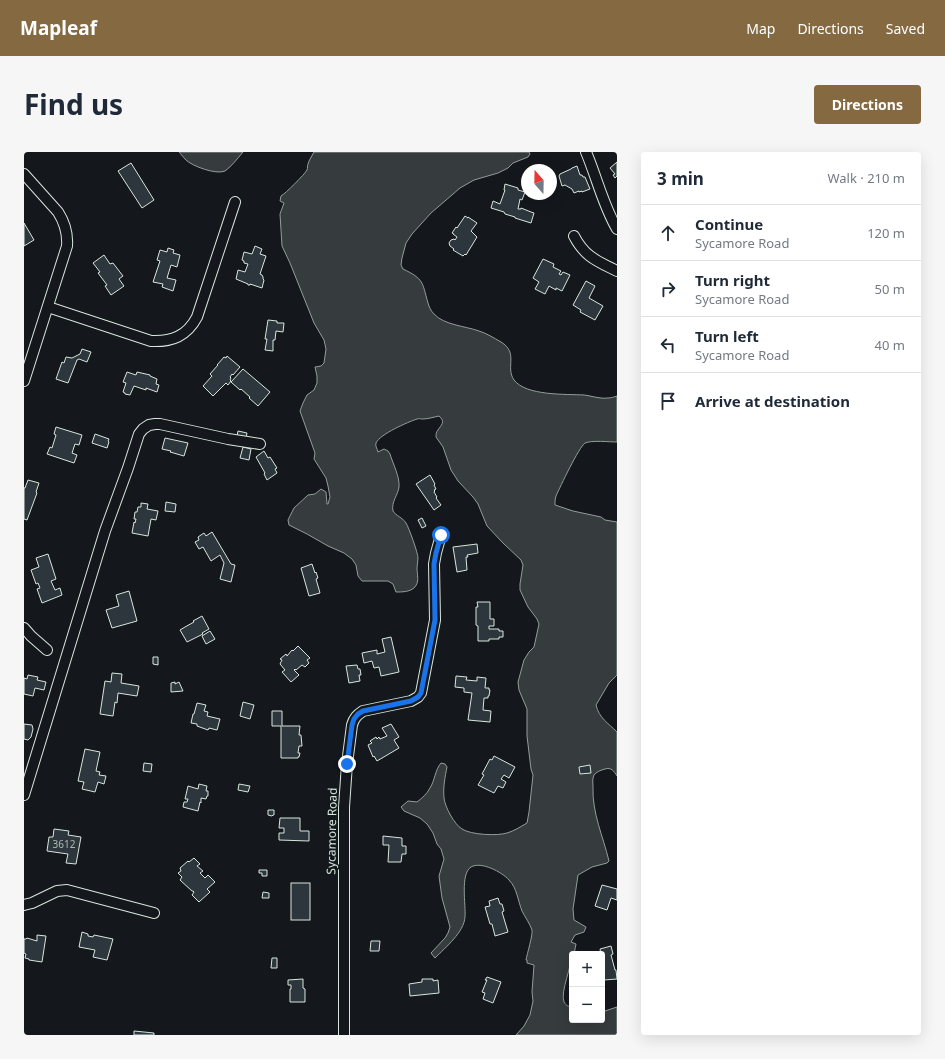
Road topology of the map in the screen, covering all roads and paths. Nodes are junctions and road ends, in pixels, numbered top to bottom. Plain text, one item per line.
1 (586, 152) edge
2 (24, 174) edge
3 (235, 202) dead end
4 (617, 229) edge
5 (574, 236) dead end
6 (617, 272) edge
7 (48, 307) junction
8 (24, 381) edge
9 (260, 444) dead end
10 (441, 535) dead end
11 (24, 628) edge
12 (47, 650) dead end
13 (24, 795) edge
14 (24, 905) edge
15 (154, 913) dead end
16 (344, 1035) edge

1 - 4 street
2 - 7 street
3 - 7 street
5 - 6 street
7 - 8 street
9 - 13 street
10 - 16 street, Sycamore Road
11 - 12 street
14 - 15 street

